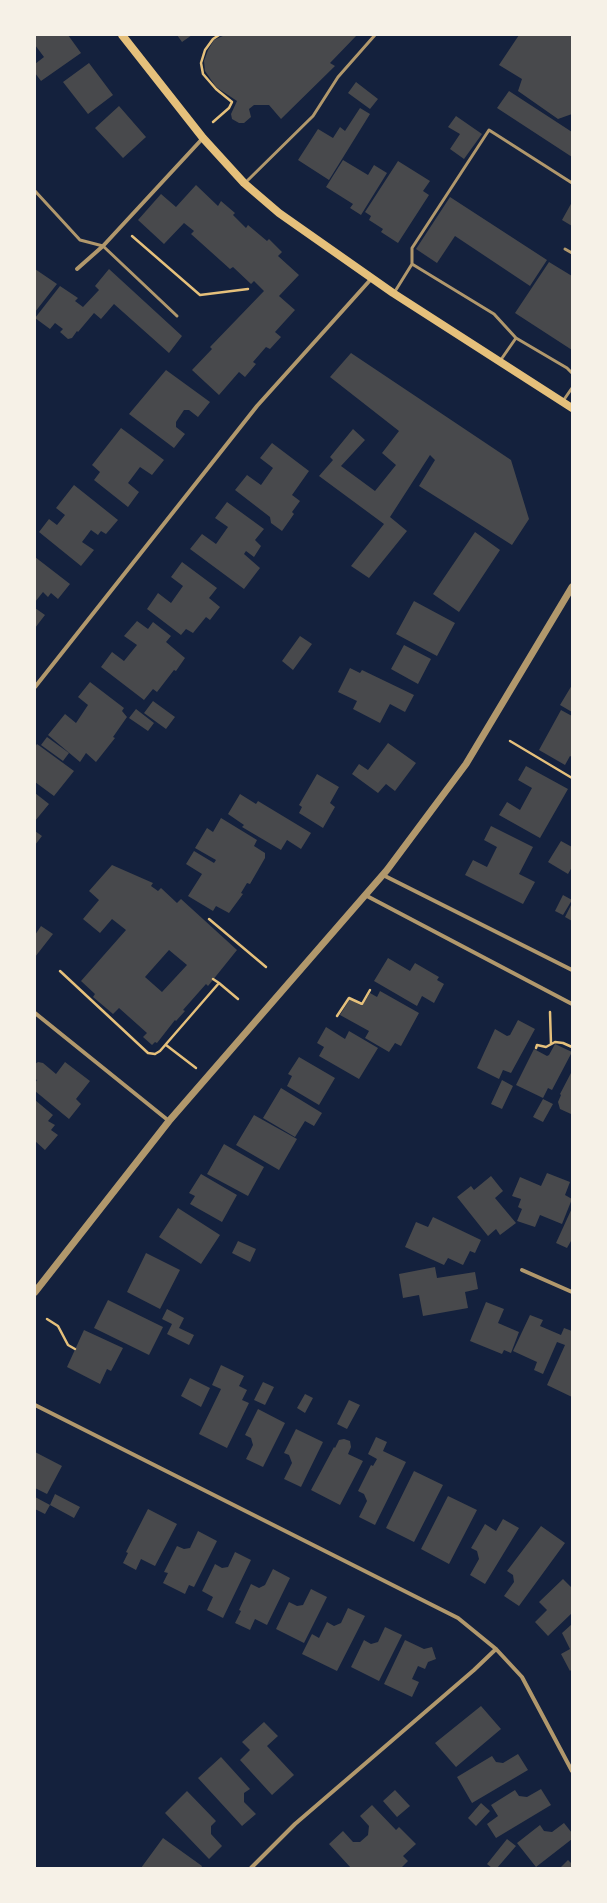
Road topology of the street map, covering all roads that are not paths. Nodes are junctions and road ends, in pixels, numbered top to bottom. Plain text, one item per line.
1 (122, 35) edge
2 (375, 35) edge
3 (203, 138) junction
4 (244, 183) junction
5 (572, 183) edge
6 (35, 191) edge
7 (103, 246) junction
8 (565, 249) dead end
9 (572, 253) edge
10 (412, 264) junction
11 (77, 270) dead end
12 (372, 278) junction
13 (394, 293) junction
14 (177, 316) dead end
15 (516, 338) junction
16 (500, 362) junction
17 (572, 373) edge
18 (572, 388) edge
19 (562, 402) junction
20 (572, 408) edge
21 (572, 587) edge
22 (35, 687) edge
23 (383, 875) junction
24 (366, 895) junction
25 (572, 970) edge
26 (572, 1004) edge
27 (35, 1013) edge
28 (169, 1122) junction
29 (522, 1270) dead end
30 (35, 1292) edge
31 (572, 1292) edge
32 (35, 1404) edge
33 (496, 1649) junction
34 (572, 1771) edge
35 (251, 1868) edge

1 - 3 main road
2 - 4 lane
3 - 4 main road
3 - 7 street
4 - 12 main road
5 - 10 lane
6 - 7 lane
7 - 11 street
7 - 14 lane
8 - 9 lane
10 - 13 lane
10 - 15 lane
12 - 13 main road
12 - 22 street
13 - 16 main road
15 - 16 lane
15 - 17 lane
16 - 19 main road
18 - 19 lane
19 - 20 main road
21 - 23 street
23 - 24 street
23 - 25 street
24 - 26 street
24 - 28 street
27 - 28 street
28 - 30 street
29 - 31 street
32 - 33 street
33 - 34 street
33 - 35 street

